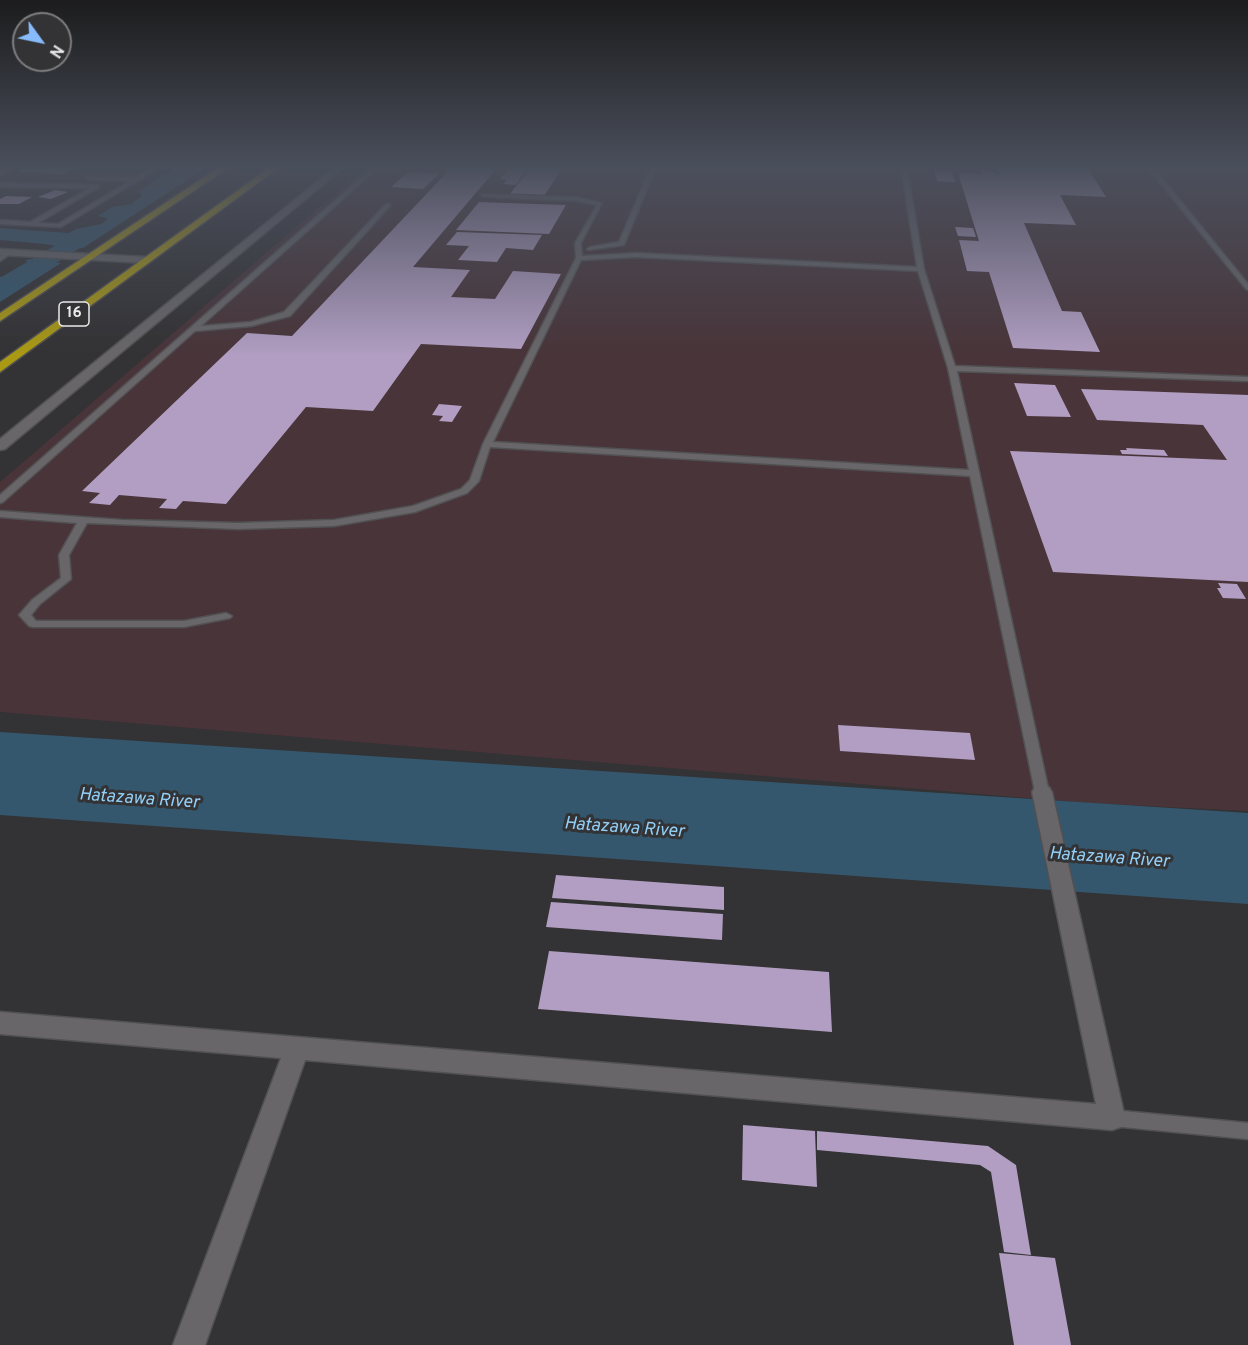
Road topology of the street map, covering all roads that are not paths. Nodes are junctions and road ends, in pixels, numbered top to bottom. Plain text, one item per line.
1 (130, 231) edge
2 (187, 231) edge
3 (262, 231) edge
4 (304, 231) edge
5 (364, 231) edge
6 (585, 231) edge
7 (627, 231) edge
8 (915, 231) edge
9 (1202, 231) edge
10 (5, 252) edge
11 (578, 255) junction
12 (91, 257) junction
13 (0, 259) edge
14 (147, 260) junction
15 (921, 269) junction
16 (1248, 288) edge
17 (0, 318) edge
18 (193, 329) junction
19 (0, 368) edge
20 (952, 368) junction
21 (1248, 379) edge
22 (488, 444) junction
23 (0, 446) edge
24 (974, 473) junction
25 (0, 500) edge
26 (0, 514) edge
27 (84, 520) junction
28 (226, 616) dead end
29 (1042, 792) joint
30 (0, 1023) edge
31 (297, 1048) junction
32 (1112, 1118) junction
33 (1248, 1131) edge
34 (189, 1345) edge

1 - 12 highway, 16
2 - 14 highway, 16
3 - 23 street
4 - 18 lane
5 - 18 lane
6 - 11 lane
7 - 11 lane
8 - 15 lane
9 - 16 lane
10 - 12 street
10 - 13 lane
11 - 15 lane
11 - 22 lane
12 - 14 street
12 - 17 highway, 16
14 - 19 highway, 16
15 - 20 lane
18 - 25 lane
20 - 21 lane
20 - 24 lane
22 - 24 lane
22 - 27 lane
24 - 29 lane
26 - 27 lane
27 - 28 lane
29 - 32 street
30 - 31 street
31 - 32 street
31 - 34 street
32 - 33 lane

